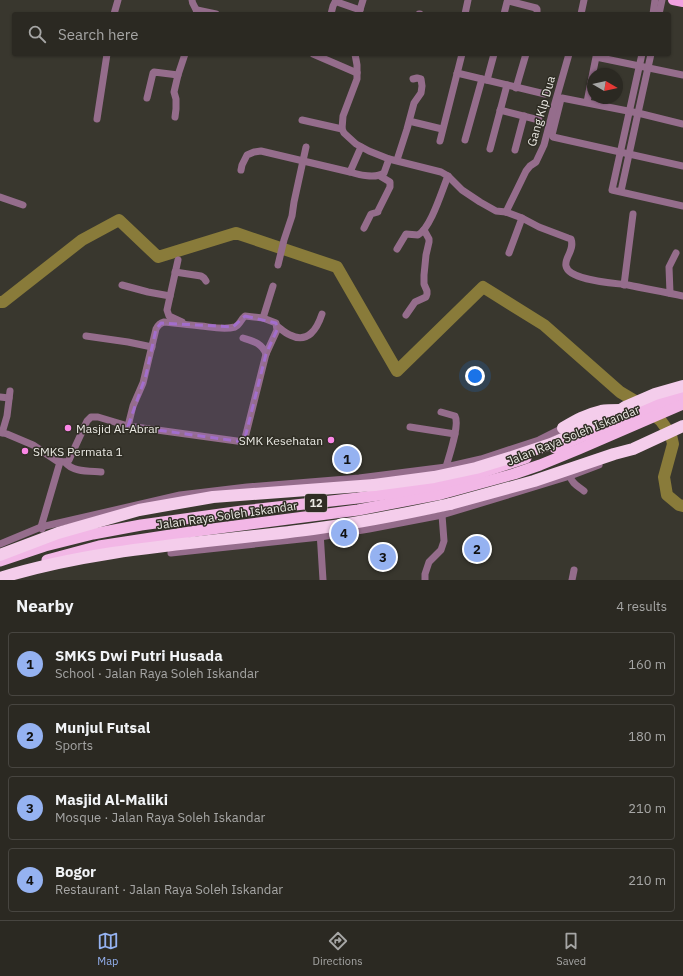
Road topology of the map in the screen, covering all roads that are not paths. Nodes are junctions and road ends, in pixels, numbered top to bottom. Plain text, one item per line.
1 (118, 0) edge
2 (192, 0) edge
3 (363, 0) edge
4 (468, 0) edge
5 (584, 0) edge
6 (655, 0) edge
7 (662, 0) edge
8 (673, 0) edge
9 (683, 2) edge
10 (115, 12) edge
11 (197, 12) edge
12 (332, 12) edge
13 (360, 12) edge
14 (465, 12) edge
15 (505, 12) edge
16 (536, 12) edge
17 (581, 12) edge
18 (652, 12) edge
19 (659, 12) edge
20 (107, 56) edge
21 (184, 56) edge
22 (318, 56) edge
23 (355, 56) edge
24 (461, 56) edge
25 (493, 56) edge
26 (525, 56) edge
27 (568, 56) edge
28 (642, 56) edge
29 (651, 56) edge
30 (639, 66) junction
31 (594, 68) edge
32 (648, 68) junction
33 (357, 73) junction
34 (457, 73) junction
35 (178, 75) junction
36 (683, 75) edge
37 (413, 79) dead end
38 (484, 80) junction
39 (507, 85) junction
40 (516, 88) junction
41 (545, 94) dead end
42 (147, 98) dead end
43 (587, 102) edge
44 (597, 104) edge
45 (500, 110) junction
46 (630, 111) junction
47 (638, 113) junction
48 (524, 116) junction
49 (175, 117) dead end
50 (97, 119) dead end
51 (302, 120) dead end
52 (539, 120) dead end
53 (413, 122) dead end
54 (683, 124) edge
55 (342, 129) junction
56 (442, 129) junction
57 (465, 140) dead end
58 (440, 141) dead end
59 (306, 147) dead end
60 (361, 147) junction
61 (490, 149) dead end
62 (515, 150) dead end
63 (621, 152) junction
64 (629, 154) junction
65 (389, 159) junction
66 (397, 160) junction
67 (303, 161) junction
68 (683, 166) edge
69 (241, 170) dead end
70 (350, 172) junction
71 (380, 176) junction
72 (448, 176) junction
73 (621, 191) junction
74 (0, 197) edge
75 (23, 205) dead end
76 (683, 206) edge
77 (506, 212) junction
78 (633, 214) dead end
79 (522, 218) junction
80 (364, 228) dead end
81 (424, 230) junction
82 (397, 249) dead end
83 (510, 253) dead end
84 (676, 253) dead end
85 (178, 260) dead end
86 (278, 265) dead end
87 (175, 272) junction
88 (206, 281) dead end
89 (122, 285) dead end
90 (624, 285) junction
91 (273, 286) dead end
92 (670, 293) junction
93 (170, 296) junction
94 (683, 296) edge
95 (322, 314) dead end
96 (406, 316) dead end
97 (263, 318) junction
98 (184, 324) junction
99 (277, 326) junction
100 (86, 336) dead end
101 (243, 338) dead end
102 (152, 348) junction
103 (266, 354) junction
104 (683, 386) edge
105 (683, 393) edge
106 (0, 397) edge
107 (659, 404) junction
108 (683, 404) edge
109 (441, 412) dead end
110 (626, 416) junction
111 (128, 426) junction
112 (681, 426) edge
113 (410, 427) dead end
114 (564, 428) joint
115 (1, 432) edge
116 (455, 434) junction
117 (634, 448) junction
118 (62, 462) junction
119 (446, 467) junction
120 (101, 472) dead end
121 (570, 476) junction
122 (584, 491) dead end
123 (320, 502) junction
124 (320, 515) junction
125 (442, 515) junction
126 (41, 527) junction
127 (172, 535) junction
128 (320, 537) junction
129 (0, 544) edge
130 (45, 546) junction
131 (0, 555) edge
132 (0, 561) edge
133 (574, 570) dead end
134 (0, 574) edge
135 (0, 578) edge
136 (322, 580) edge
137 (425, 580) edge
138 (572, 580) edge

1 - 10 street
2 - 11 street
3 - 13 street
4 - 14 street
5 - 17 street
6 - 18 street
7 - 19 street
8 - 9 main road
12 - 13 street
15 - 16 street
20 - 50 street
21 - 35 street
22 - 33 street
23 - 33 street
24 - 34 street
25 - 38 street
26 - 40 street
27 - 77 street, Gang Klp Dua
28 - 30 street
29 - 32 street
30 - 31 street
30 - 32 street
30 - 46 street
32 - 36 street
32 - 47 street
33 - 55 street
34 - 38 street
34 - 56 street
35 - 42 street
35 - 49 street
37 - 66 street
38 - 39 street
38 - 57 street
39 - 40 street
39 - 45 street
40 - 41 street
43 - 63 street
44 - 46 street
45 - 48 street
45 - 61 street
46 - 47 street
46 - 63 street
47 - 54 street
47 - 64 street
48 - 52 street
48 - 62 street
51 - 55 street
53 - 56 street
55 - 60 street
56 - 58 street
59 - 67 street
60 - 65 street
60 - 70 street
63 - 64 street
63 - 73 street
64 - 68 street
64 - 73 street
65 - 66 street
65 - 71 street
66 - 72 street
67 - 69 street
67 - 70 street
67 - 86 street
70 - 71 street
71 - 80 street
72 - 77 street
72 - 81 street
73 - 76 street
74 - 75 street
77 - 79 street
78 - 90 street
79 - 83 street
79 - 90 street
81 - 82 street
81 - 96 street
84 - 92 street
85 - 87 street
87 - 88 street
87 - 93 street
89 - 93 street
90 - 92 street
91 - 97 street
92 - 94 street
93 - 98 street
95 - 99 street
97 - 98 street
97 - 99 street
98 - 102 street
99 - 103 street
100 - 102 street
101 - 103 street
102 - 111 street
103 - 111 street
104 - 107 highway
105 - 107 highway, Jalan Raya Soleh Iskandar / 12
106 - 115 street
107 - 108 highway, Jalan Raya Soleh Iskandar / 12
107 - 110 highway
107 - 110 highway, Jalan Raya Soleh Iskandar / 12
109 - 116 street
110 - 114 highway
110 - 123 highway, Jalan Raya Soleh Iskandar / 12
110 - 124 highway, Jalan Raya Soleh Iskandar / 12
110 - 131 highway, bridge
111 - 118 street
112 - 117 highway
113 - 116 street
114 - 119 street
115 - 118 street
116 - 119 street
117 - 121 street
117 - 135 highway, bridge
118 - 120 street
118 - 126 street
119 - 126 street
121 - 122 street
121 - 125 street
123 - 124 street
123 - 130 highway, Jalan Raya Soleh Iskandar / 12
124 - 127 highway, Jalan Raya Soleh Iskandar / 12
124 - 128 street
125 - 128 street
125 - 137 street
126 - 129 street
126 - 130 street
127 - 128 street
127 - 134 highway, Jalan Raya Soleh Iskandar / 12
128 - 136 street
130 - 132 highway, Jalan Raya Soleh Iskandar / 12
133 - 138 street

